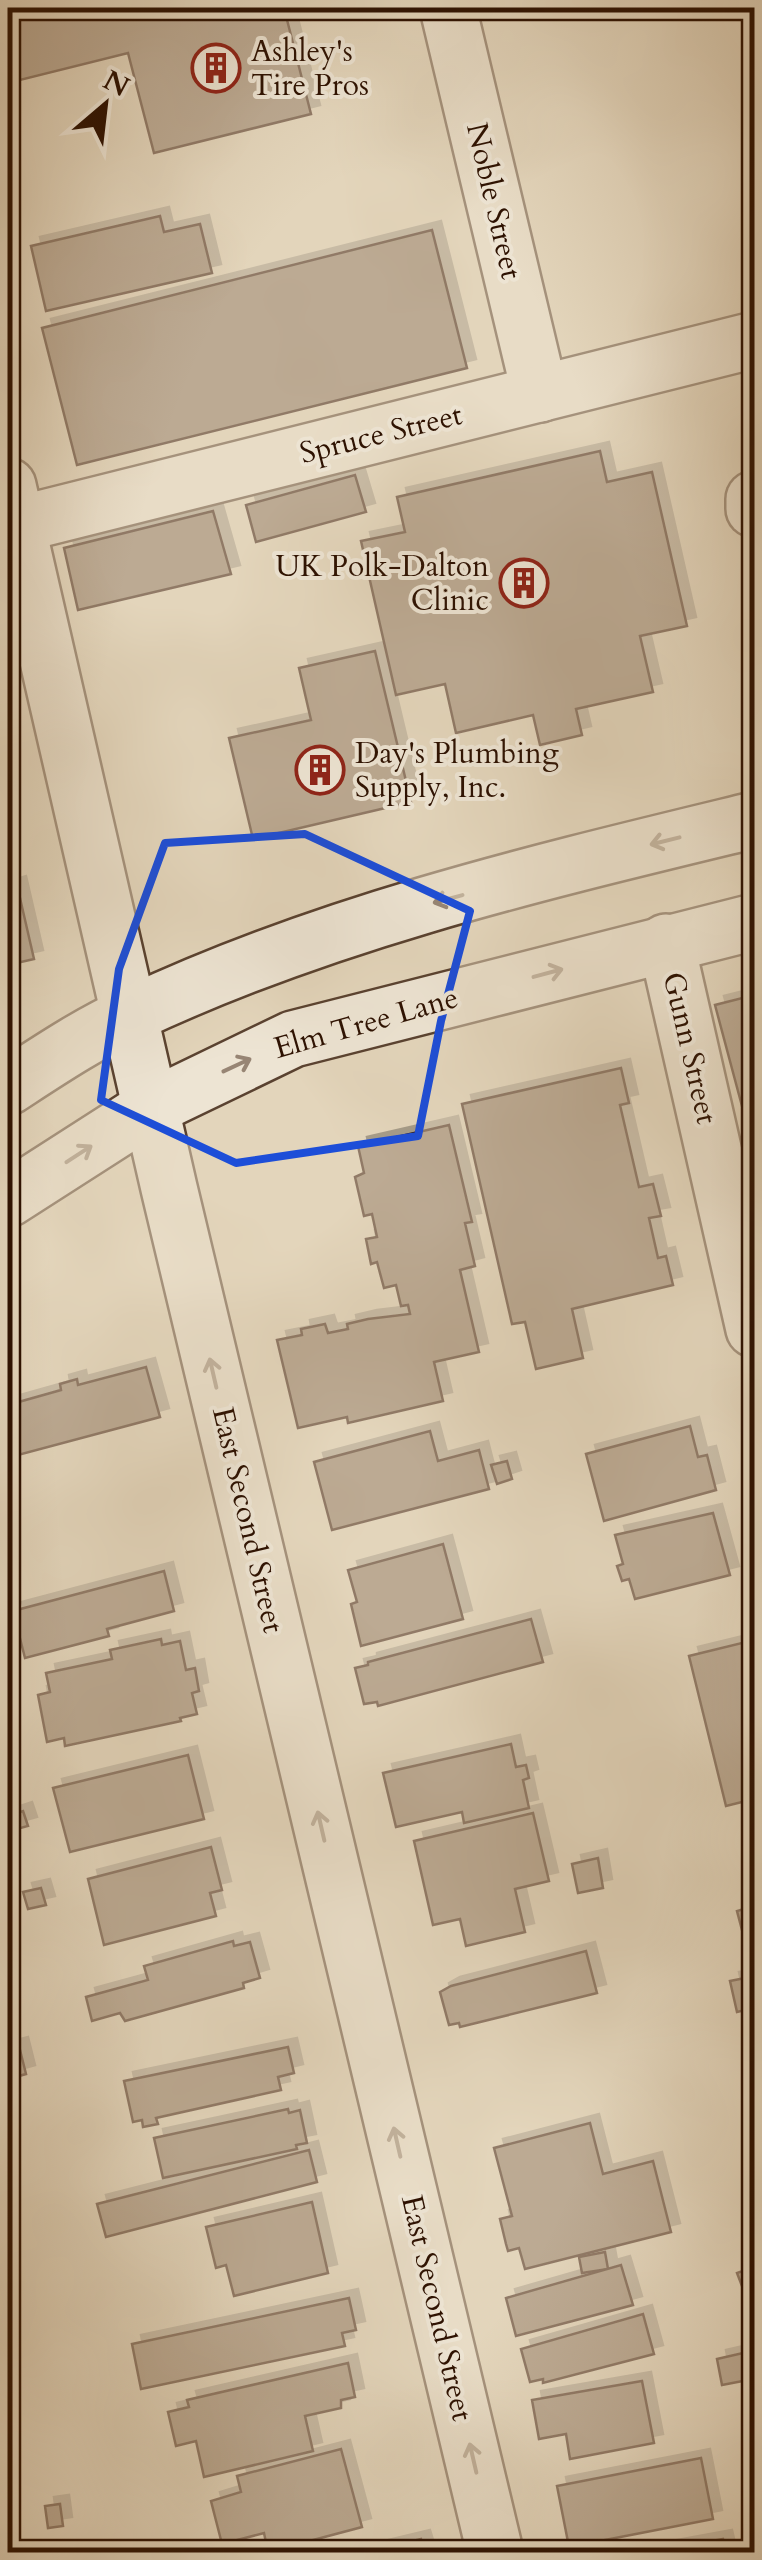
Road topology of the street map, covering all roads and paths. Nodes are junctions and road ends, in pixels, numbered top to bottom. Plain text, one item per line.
1 (448, 8) edge
2 (754, 340) edge
3 (540, 394) junction
4 (754, 499) edge
5 (754, 510) edge
6 (11, 513) edge
7 (754, 820) edge
8 (754, 922) edge
9 (666, 942) junction
10 (128, 1016) junction
11 (8, 1087) edge
12 (150, 1108) junction
13 (8, 1199) edge
14 (754, 1329) edge
15 (495, 2552) edge

1 - 3 street, Noble Street
2 - 3 street, Spruce Street
3 - 6 street, Spruce Street
4 - 5 street
6 - 10 street, East Second Street
7 -> 10 street
8 - 9 street, Elm Tree Lane
12 -> 9 street, Elm Tree Lane
9 - 14 street, Gunn Street
10 - 11 street
10 - 12 street, East Second Street
13 -> 12 street, Elm Tree Lane
15 -> 12 street, East Second Street

